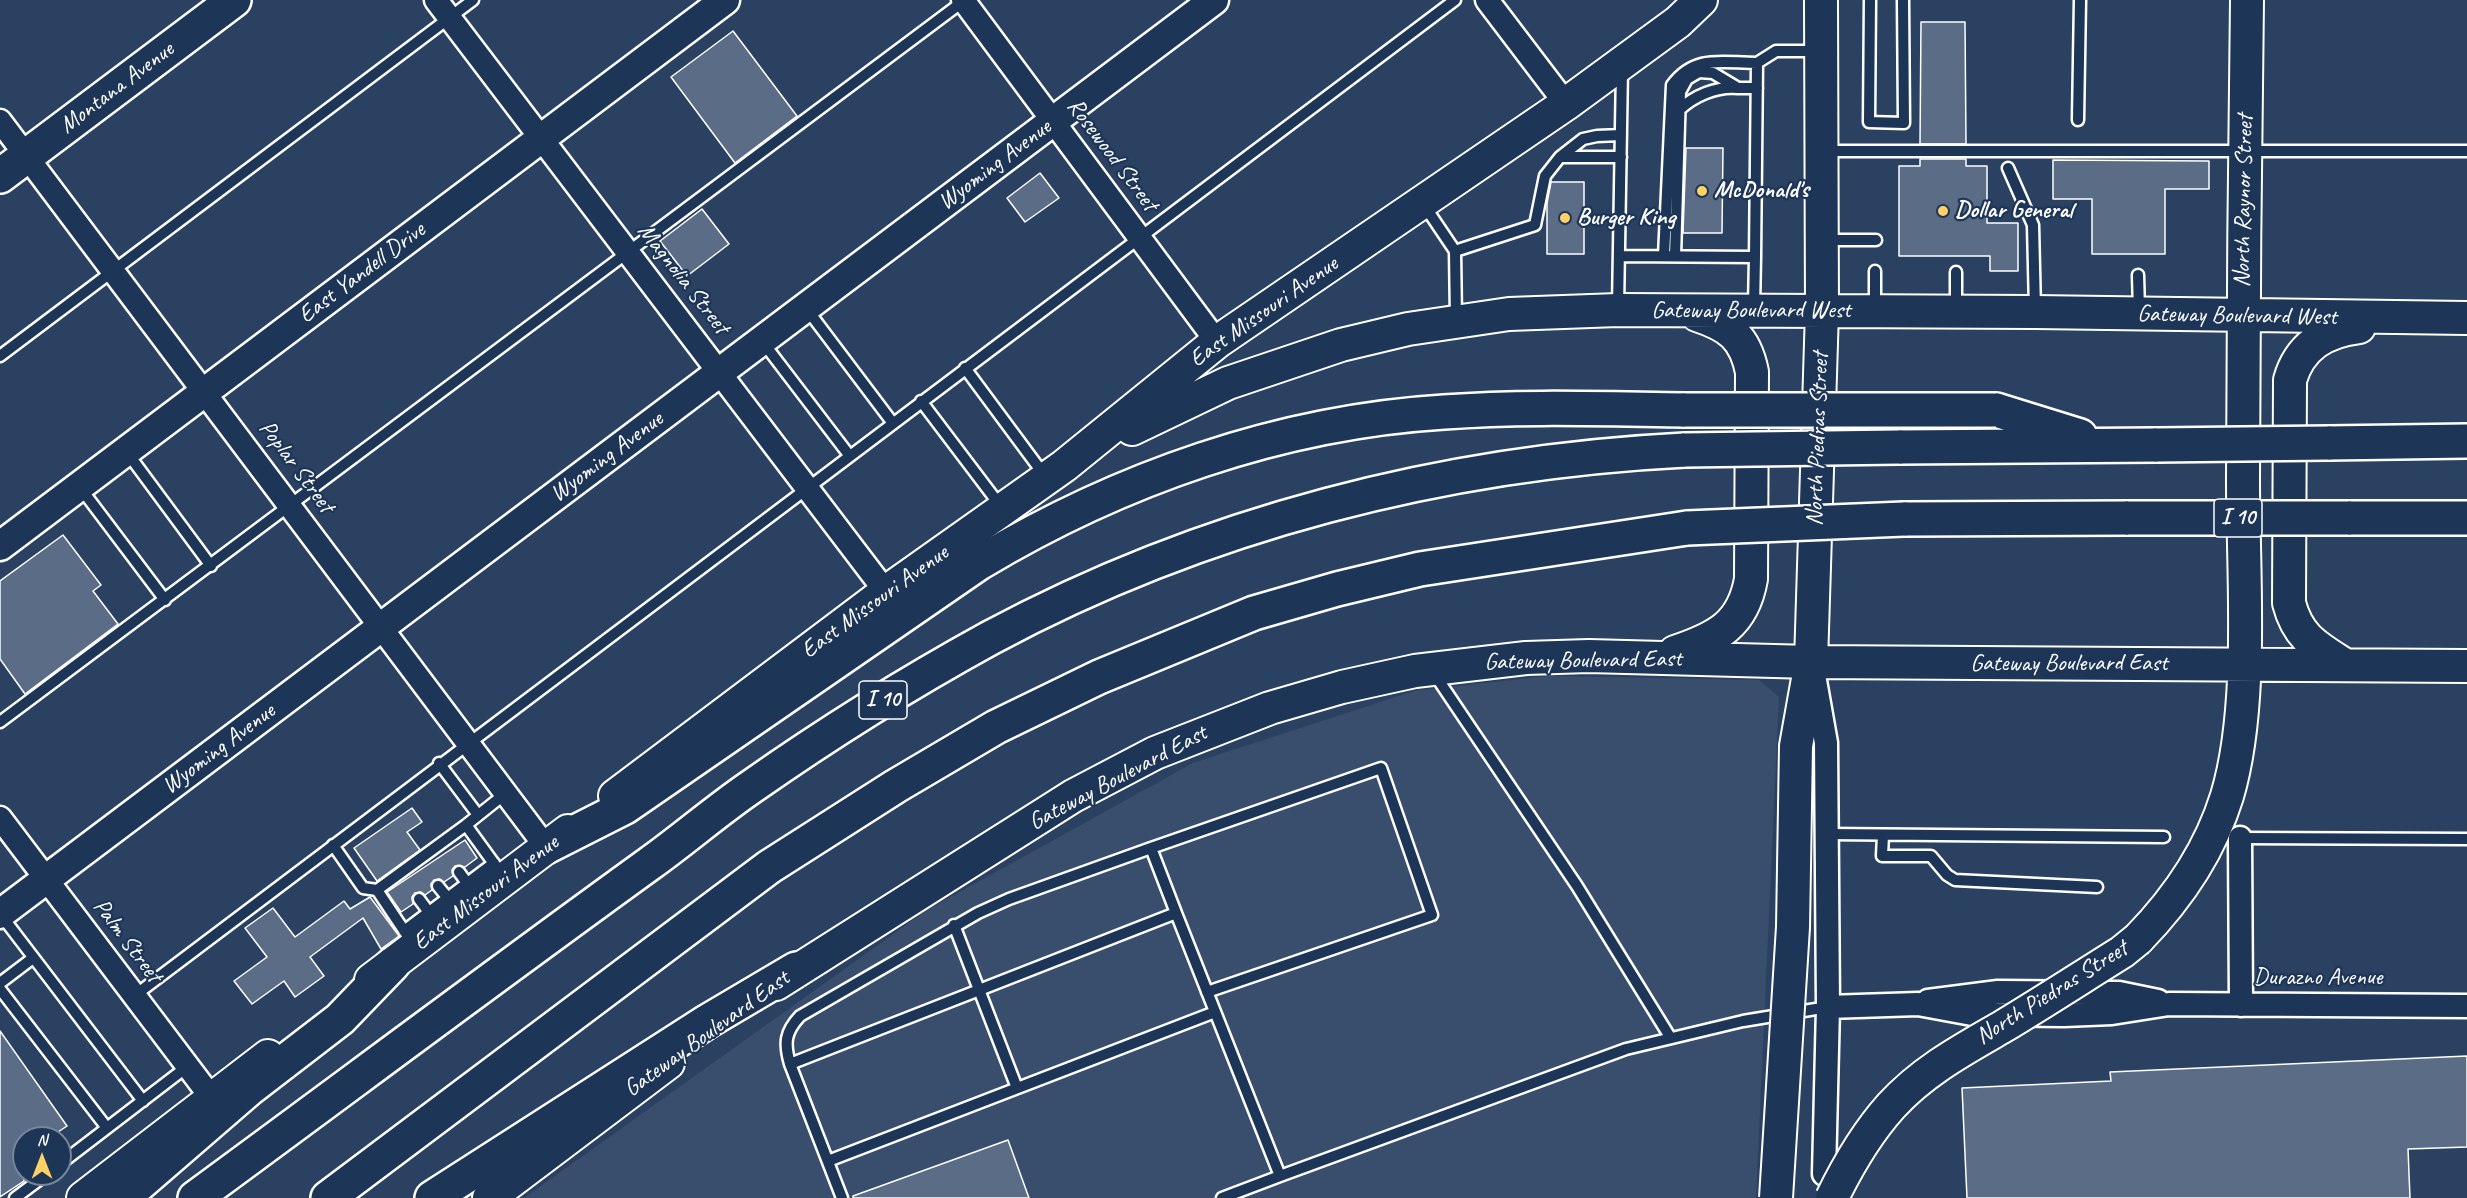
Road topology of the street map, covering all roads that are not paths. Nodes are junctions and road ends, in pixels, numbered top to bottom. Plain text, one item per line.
1 (234, 0) edge
2 (473, 0) edge
3 (725, 0) edge
4 (964, 0) edge
5 (1215, 0) edge
6 (1455, 0) edge
7 (1487, 0) edge
8 (1701, 0) edge
9 (1716, 0) edge
10 (1821, 0) edge
11 (1870, 0) edge
12 (1903, 0) edge
13 (2080, 0) edge
14 (2247, 0) edge
15 (442, 9) edge
16 (1678, 22) junction
17 (1821, 51) junction
18 (1622, 63) junction
19 (1757, 63) junction
20 (1738, 88) junction
21 (1757, 88) junction
22 (1566, 104) junction
23 (1679, 111) junction
24 (2078, 120) dead end
25 (0, 121) edge
26 (1053, 121) junction
27 (1621, 135) junction
28 (540, 139) junction
29 (2245, 149) junction
30 (2467, 151) edge
31 (1821, 152) junction
32 (27, 156) junction
33 (1560, 157) junction
34 (1621, 157) junction
35 (2008, 168) dead end
36 (0, 176) edge
37 (1422, 202) junction
38 (1139, 236) junction
39 (1822, 240) junction
40 (1876, 240) dead end
41 (627, 251) junction
42 (1455, 251) junction
43 (1619, 255) junction
44 (1669, 256) junction
45 (1755, 257) junction
46 (114, 271) junction
47 (1875, 271) dead end
48 (1956, 272) dead end
49 (2139, 275) dead end
50 (805, 308) junction
51 (1618, 310) junction
52 (1688, 311) junction
53 (1754, 311) junction
54 (1822, 311) junction
55 (1875, 312) junction
56 (2035, 312) junction
57 (1956, 313) junction
58 (2139, 315) junction
59 (2243, 316) junction
60 (2434, 318) junction
61 (2467, 318) edge
62 (1456, 320) junction
63 (762, 341) junction
64 (1218, 342) junction
65 (0, 356) edge
66 (965, 368) junction
67 (720, 372) junction
68 (205, 391) junction
69 (921, 400) junction
70 (892, 422) junction
71 (2467, 441) edge
72 (2111, 445) junction
73 (126, 451) junction
74 (849, 455) junction
75 (1055, 472) junction
76 (79, 486) junction
77 (805, 489) junction
78 (291, 506) junction
79 (1003, 509) junction
80 (2414, 518) junction
81 (2467, 518) edge
82 (2467, 526) edge
83 (0, 546) edge
84 (211, 566) junction
85 (886, 592) junction
86 (165, 600) junction
87 (382, 627) junction
88 (1660, 657) junction
89 (1811, 662) junction
90 (2243, 665) junction
91 (2345, 666) junction
92 (2467, 666) edge
93 (1431, 669) junction
94 (1, 718) edge
95 (468, 742) junction
96 (2234, 762) joint
97 (439, 763) junction
98 (506, 793) junction
99 (478, 815) junction
100 (0, 818) edge
101 (466, 825) junction
102 (1827, 834) junction
103 (1883, 835) junction
104 (2164, 837) dead end
105 (2240, 838) joint
106 (2467, 839) edge
107 (333, 845) junction
108 (546, 847) junction
109 (1151, 848) junction
110 (499, 871) junction
111 (459, 872) dead end
112 (46, 879) junction
113 (467, 883) junction
114 (438, 886) dead end
115 (2097, 887) dead end
116 (377, 891) junction
117 (419, 899) dead end
118 (453, 905) junction
119 (428, 911) junction
120 (1176, 913) junction
121 (0, 914) edge
122 (954, 925) junction
123 (404, 947) junction
124 (33, 958) junction
125 (796, 969) junction
126 (0, 983) edge
127 (0, 988) edge
128 (980, 990) junction
129 (1208, 992) junction
130 (134, 996) junction
131 (2241, 1005) junction
132 (1828, 1006) junction
133 (2467, 1006) edge
134 (1215, 1012) junction
135 (1670, 1037) junction
136 (790, 1064) junction
137 (188, 1066) junction
138 (1017, 1088) junction
139 (211, 1097) junction
140 (143, 1101) junction
141 (106, 1128) junction
142 (72, 1155) edge
143 (828, 1161) junction
144 (1280, 1176) junction
145 (31, 1186) edge
146 (1828, 1186) edge
147 (15, 1198) edge
148 (83, 1198) edge
149 (123, 1198) edge
150 (195, 1198) edge
151 (328, 1198) edge
152 (432, 1198) edge
153 (489, 1198) edge
154 (842, 1198) edge
155 (1222, 1198) edge
156 (1776, 1198) edge

1 - 32 main road, Montana Avenue
2 - 15 lane
3 - 28 street, East Yandell Drive
4 - 26 street, Rosewood Street
4 - 41 lane
5 - 26 street, Wyoming Avenue
6 - 38 lane
7 - 22 street
8 - 16 main road, East Missouri Avenue
9 - 16 street, East Missouri Avenue
10 - 17 main road, North Piedras Street
11 - 12 lane
13 - 24 lane
14 - 29 main road, North Raynor Street
15 - 28 street, Magnolia Street
15 - 46 lane
16 - 18 main road, East Missouri Avenue
17 - 19 lane
17 - 31 main road, North Piedras Street
18 - 22 main road, East Missouri Avenue
18 - 27 lane
19 - 21 lane
19 - 44 lane
20 - 21 lane
20 - 23 lane
20 - 23 lane
21 - 45 lane
22 - 37 main road, East Missouri Avenue
23 - 44 lane
25 - 32 street, Poplar Street
26 - 38 street, Rosewood Street
26 - 50 street, Wyoming Avenue
27 - 33 lane
27 - 34 lane
28 - 41 street, Magnolia Street
28 - 68 street, East Yandell Drive
29 - 30 lane
29 - 31 lane
29 - 59 main road, North Raynor Street
31 - 39 main road, North Piedras Street
32 - 36 main road, Montana Avenue
32 - 46 street, Poplar Street
33 - 34 lane
33 - 42 lane
34 - 43 lane
35 - 56 lane
37 - 42 lane
37 - 64 main road, East Missouri Avenue
38 - 64 street, Rosewood Street
38 - 66 lane
39 - 40 lane
39 - 54 main road, North Piedras Street
41 - 67 street, Magnolia Street
41 - 78 lane
42 - 62 lane
43 - 44 lane
43 - 51 lane
44 - 45 lane
45 - 53 lane
46 - 65 lane
46 - 68 street, Poplar Street
47 - 55 lane
48 - 57 lane
49 - 58 lane
50 - 63 street, Wyoming Avenue
50 - 70 lane
51 - 52 main road, Gateway Boulevard West
51 - 62 main road, Gateway Boulevard West
52 - 53 main road, Gateway Boulevard West
52 - 88 main road
53 - 54 main road, Gateway Boulevard West
54 - 55 main road, Gateway Boulevard West
54 - 89 main road, North Piedras Street
55 - 57 main road, Gateway Boulevard West
56 - 57 main road, Gateway Boulevard West
56 - 58 main road, Gateway Boulevard West
58 - 59 main road, Gateway Boulevard West
59 - 60 main road, Gateway Boulevard West
59 - 90 main road, North Raynor Street
60 - 61 main road, Gateway Boulevard West
60 - 91 main road
62 - 75 main road, Gateway Boulevard West
63 - 67 street, Wyoming Avenue
63 - 74 lane
64 - 75 main road, East Missouri Avenue
66 - 69 lane
66 - 75 lane
67 - 77 street, Magnolia Street
67 - 87 street, Wyoming Avenue
68 - 73 street, East Yandell Drive
68 - 78 street, Poplar Street
69 - 70 lane
69 - 79 lane
70 - 74 lane
71 - 72 main road, I 10, bridge
72 - 108 main road, bridge
72 - 150 main road, I 10, bridge
73 - 76 street, East Yandell Drive
73 - 84 lane
74 - 77 lane
75 - 79 main road, East Missouri Avenue
76 - 83 street, East Yandell Drive
76 - 86 lane
77 - 85 street, Magnolia Street
77 - 95 lane
78 - 84 lane
78 - 87 street, Poplar Street
79 - 85 main road, East Missouri Avenue
80 - 81 main road, I 10
80 - 82 main road
80 - 151 main road, I 10, bridge
84 - 86 lane
85 - 108 main road, East Missouri Avenue
86 - 94 lane
87 - 95 street, Poplar Street
87 - 112 street, Wyoming Avenue
88 - 89 main road, Gateway Boulevard East
88 - 93 main road, Gateway Boulevard East
89 - 90 main road, Gateway Boulevard East
89 - 102 street, North Piedras Street
89 - 156 main road, North Piedras Street, bridge
90 - 91 main road, Gateway Boulevard East
90 - 96 main road, North Raynor Street
91 - 92 main road, Gateway Boulevard East
93 - 125 main road, Gateway Boulevard East
93 - 135 lane
95 - 97 lane
95 - 98 street, Poplar Street
96 - 146 main road, North Piedras Street, bridge
97 - 99 lane
97 - 107 lane
98 - 99 lane
98 - 108 street, Poplar Street
99 - 101 lane
100 - 112 street, Palm Street
101 - 110 lane
101 - 116 lane
102 - 103 lane
102 - 132 street, North Piedras Street
103 - 104 lane
103 - 115 lane
105 - 106 lane
105 - 131 street
107 - 116 lane
107 - 130 lane
108 - 110 main road, East Missouri Avenue
109 - 120 lane
109 - 122 lane
109 - 129 lane
110 - 113 lane
110 - 118 main road, East Missouri Avenue
111 - 113 lane
112 - 121 street, Wyoming Avenue
112 - 130 street, Palm Street
113 - 118 lane
114 - 118 lane
116 - 123 lane
117 - 119 lane
118 - 119 lane
118 - 123 main road, East Missouri Avenue
119 - 123 lane
120 - 128 lane
120 - 129 lane
121 - 124 lane
122 - 128 lane
122 - 136 lane
123 - 139 main road, East Missouri Avenue
123 - 149 main road
124 - 126 lane
124 - 140 lane
125 - 152 main road
125 - 153 main road, Gateway Boulevard East
127 - 141 lane
128 - 136 lane
128 - 138 lane
129 - 134 lane
130 - 137 street, Palm Street
131 - 132 street, Durazno Avenue
131 - 133 street, Durazno Avenue
132 - 135 lane
132 - 146 street, North Piedras Street
134 - 138 lane
134 - 144 lane
135 - 144 lane
136 - 143 lane
137 - 139 street, Palm Street
137 - 140 lane
138 - 143 lane
139 - 148 main road, East Missouri Avenue
140 - 141 lane
141 - 142 lane
143 - 154 lane
144 - 155 lane
145 - 147 lane

